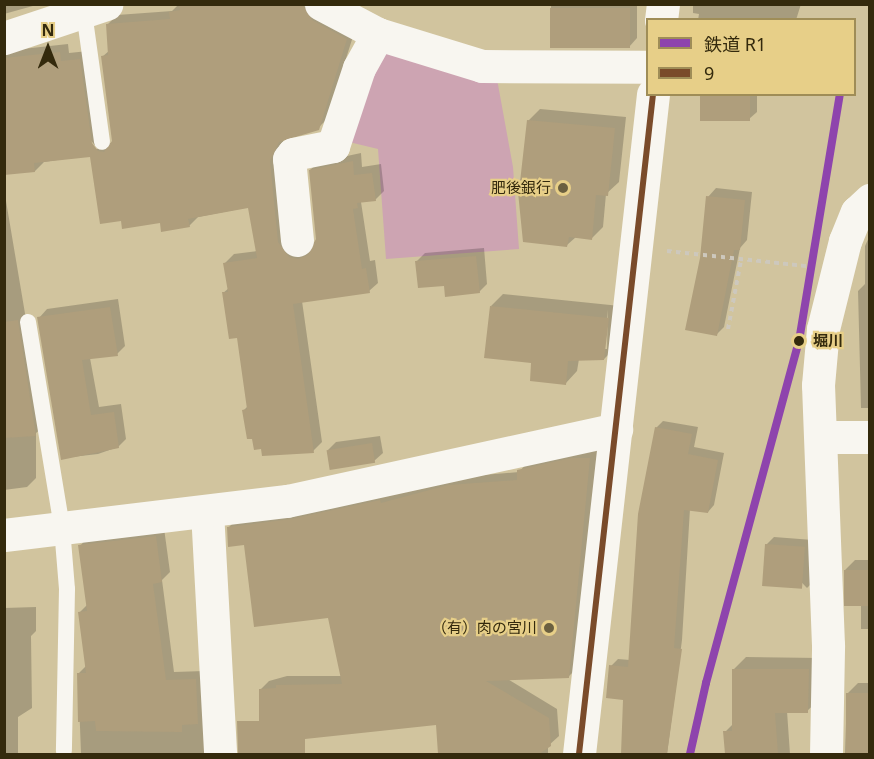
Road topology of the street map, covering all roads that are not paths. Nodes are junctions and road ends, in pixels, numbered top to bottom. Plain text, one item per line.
1 (321, 4) edge
2 (95, 8) edge
3 (378, 34) junction
4 (4, 38) edge
5 (646, 67) edge
6 (653, 96) edge
7 (102, 142) dead end
8 (870, 200) edge
9 (297, 240) dead end
10 (28, 322) dead end
11 (616, 429) junction
12 (821, 437) junction
13 (870, 437) edge
14 (207, 511) junction
15 (62, 528) junction
16 (4, 535) edge
17 (64, 751) dead end
18 (220, 754) edge
19 (579, 754) edge
20 (826, 754) edge

1 - 3 street
2 - 4 street
2 - 7 lane
3 - 5 street
3 - 9 street
6 - 11 street
8 - 12 street
10 - 15 lane
11 - 14 street
11 - 19 street
12 - 13 street
12 - 20 street
14 - 15 street
14 - 18 street
15 - 16 street
15 - 17 lane

